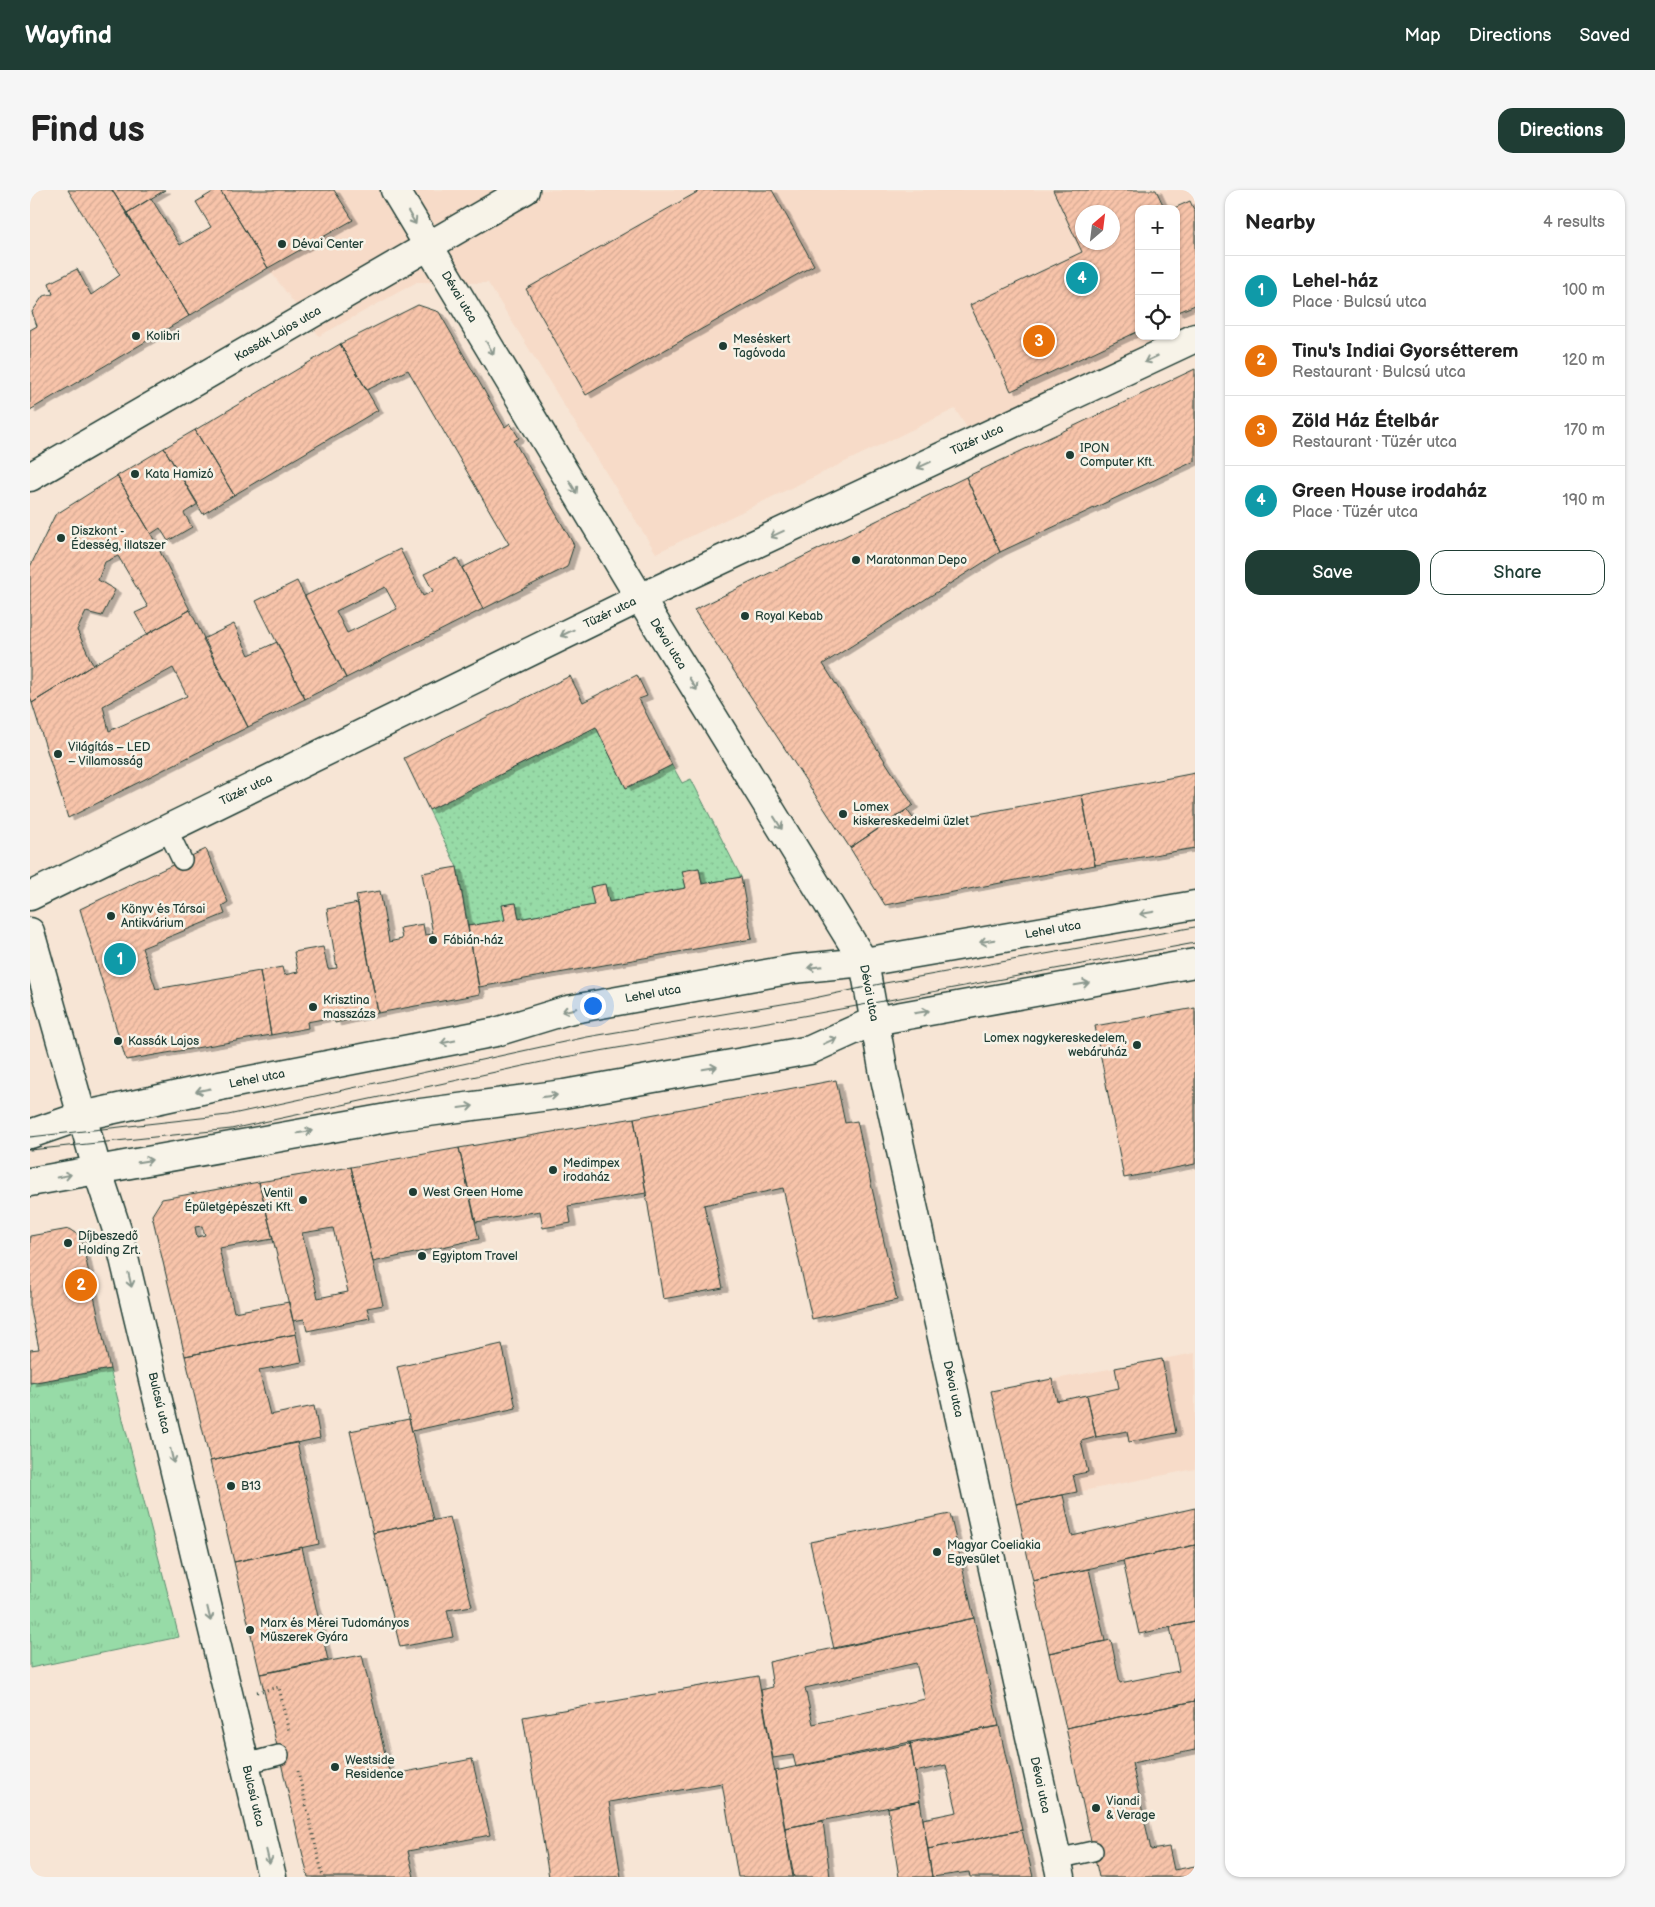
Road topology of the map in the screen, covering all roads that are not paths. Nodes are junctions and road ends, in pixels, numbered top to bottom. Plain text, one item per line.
1 (395, 190) edge
2 (525, 190) edge
3 (429, 246) junction
4 (1195, 338) edge
5 (30, 477) edge
6 (640, 598) junction
7 (167, 829) junction
8 (182, 860) dead end
9 (30, 896) edge
10 (1195, 905) edge
11 (30, 932) edge
12 (864, 962) junction
13 (1195, 963) edge
14 (874, 1021) junction
15 (82, 1116) junction
16 (30, 1134) edge
17 (97, 1169) junction
18 (30, 1182) edge
19 (279, 1754) dead end
20 (245, 1764) junction
21 (1093, 1851) dead end
22 (1059, 1868) edge
23 (272, 1877) edge

1 -> 3 street, Dévai utca
2 - 3 street, Kassák Lajos utca
3 - 5 street, Kassák Lajos utca
3 -> 6 street, Dévai utca
4 -> 6 street, Tüzér utca
6 -> 7 street, Tüzér utca
6 -> 12 street, Dévai utca
7 - 8 lane
7 - 9 street, Tüzér utca
10 -> 12 street, Lehel utca
11 - 15 street, Bulcsú utca
12 - 14 street, Dévai utca
12 -> 15 street, Lehel utca
14 -> 13 street
17 -> 14 street
14 - 22 street, Dévai utca
15 - 16 street, Lehel utca
15 - 17 street, Bulcsú utca
18 -> 17 street
17 -> 20 street, Bulcsú utca
19 - 20 lane
20 -> 23 street, Bulcsú utca
21 - 22 lane

